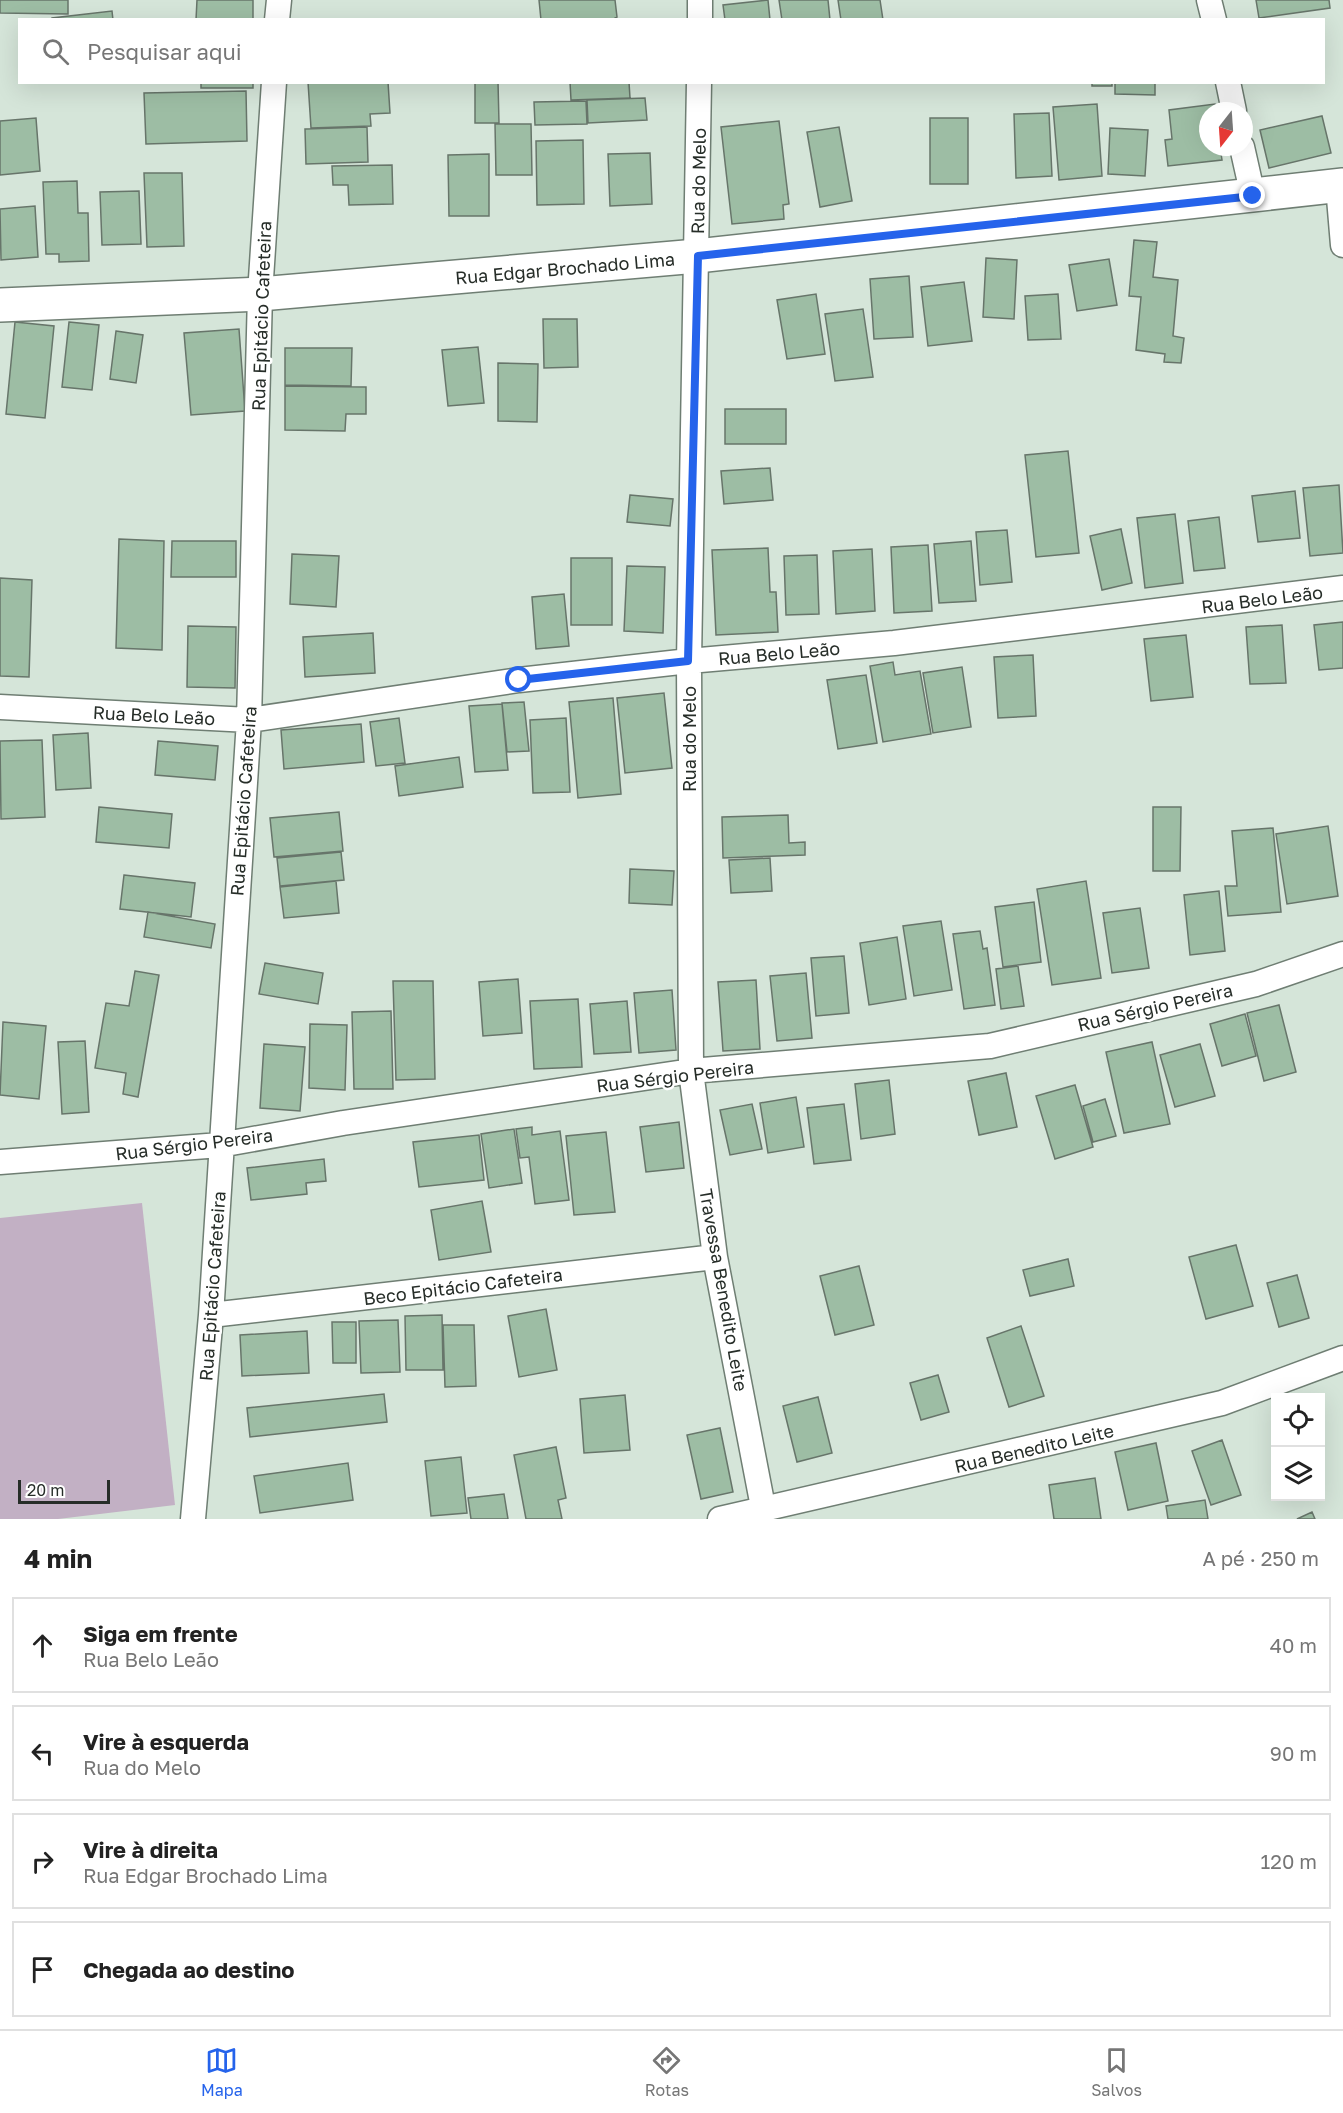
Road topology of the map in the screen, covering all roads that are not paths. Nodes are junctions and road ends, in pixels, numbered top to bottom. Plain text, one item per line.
1 (279, 0) edge
2 (700, 0) edge
3 (1209, 0) edge
4 (277, 18) edge
5 (700, 18) edge
6 (1214, 18) edge
7 (273, 84) edge
8 (699, 84) edge
9 (1228, 84) edge
10 (1232, 102) edge
11 (1244, 156) edge
12 (1341, 185) edge
13 (1253, 196) junction
14 (1343, 245) edge
15 (698, 256) junction
16 (260, 294) junction
17 (0, 305) edge
18 (1343, 588) edge
19 (688, 661) junction
20 (0, 707) edge
21 (249, 720) junction
22 (1343, 954) edge
23 (691, 1071) junction
24 (220, 1144) junction
25 (0, 1162) edge
26 (715, 1257) junction
27 (211, 1315) junction
28 (1343, 1358) edge
29 (763, 1507) junction
30 (193, 1519) edge
31 (720, 1519) edge

1 - 4 street
2 - 5 street
3 - 6 street
7 - 16 street, Rua Epitácio Cafeteira
8 - 15 street, Rua do Melo
9 - 10 street
11 - 13 street
12 - 13 main road, Rua Edgar Brochado Lima
12 - 14 street
13 - 15 main road, Rua Edgar Brochado Lima
15 - 16 main road, Rua Edgar Brochado Lima
15 - 19 street, Rua do Melo
16 - 17 main road, Rua Edgar Brochado Lima
16 - 21 street, Rua Epitácio Cafeteira
18 - 19 street, Rua Belo Leão
19 - 21 street, Rua Belo Leão
19 - 23 street, Rua do Melo
20 - 21 street, Rua Belo Leão
21 - 24 street, Rua Epitácio Cafeteira
22 - 23 street, Rua Sérgio Pereira
23 - 24 street, Rua Sérgio Pereira
23 - 26 street, Travessa Benedito Leite
24 - 25 street, Rua Sérgio Pereira
24 - 27 street, Rua Epitácio Cafeteira
26 - 27 street, Beco Epitácio Cafeteira
26 - 29 street, Travessa Benedito Leite
27 - 30 street, Rua Epitácio Cafeteira
28 - 29 street, Rua Benedito Leite
29 - 31 street, Rua Benedito Leite

